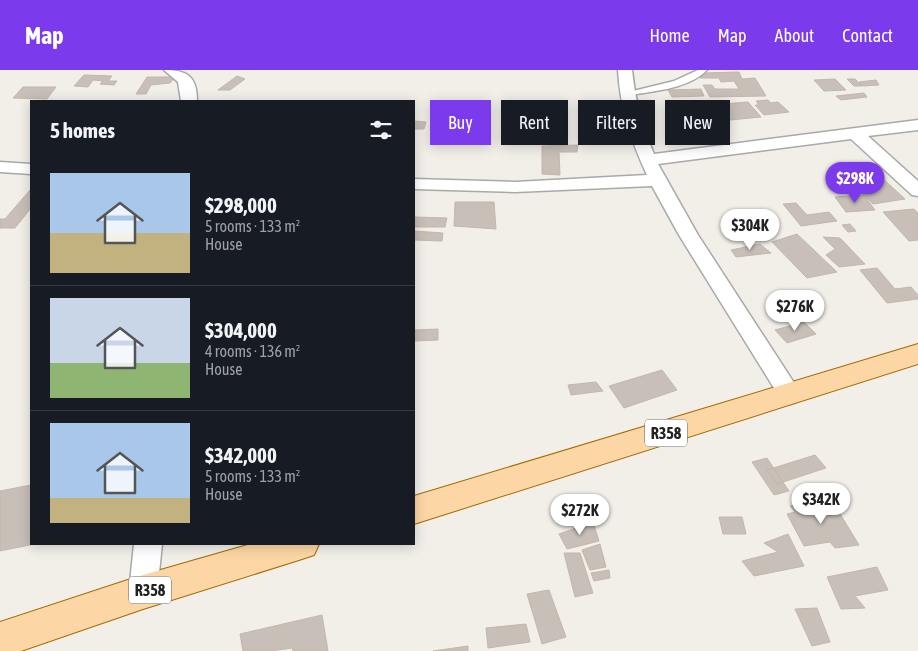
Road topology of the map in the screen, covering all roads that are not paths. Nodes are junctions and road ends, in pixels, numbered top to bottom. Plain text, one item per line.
1 (171, 70) edge
2 (625, 70) edge
3 (703, 70) edge
4 (625, 94) junction
5 (189, 100) edge
6 (918, 126) edge
7 (855, 134) junction
8 (649, 160) junction
9 (0, 167) edge
10 (30, 169) edge
11 (658, 180) junction
12 (415, 184) edge
13 (918, 191) edge
14 (918, 354) edge
15 (790, 395) junction
16 (415, 510) edge
17 (148, 545) edge
18 (299, 545) edge
19 (143, 592) junction
20 (0, 640) edge

1 - 5 street
2 - 4 street
3 - 4 lane
4 - 8 street
6 - 7 street
7 - 8 street
7 - 13 street
8 - 11 street
9 - 10 street
11 - 12 street
11 - 15 street
14 - 15 main road, R358
15 - 16 main road, R358
17 - 19 street
18 - 19 main road, R358
19 - 20 main road, R358

